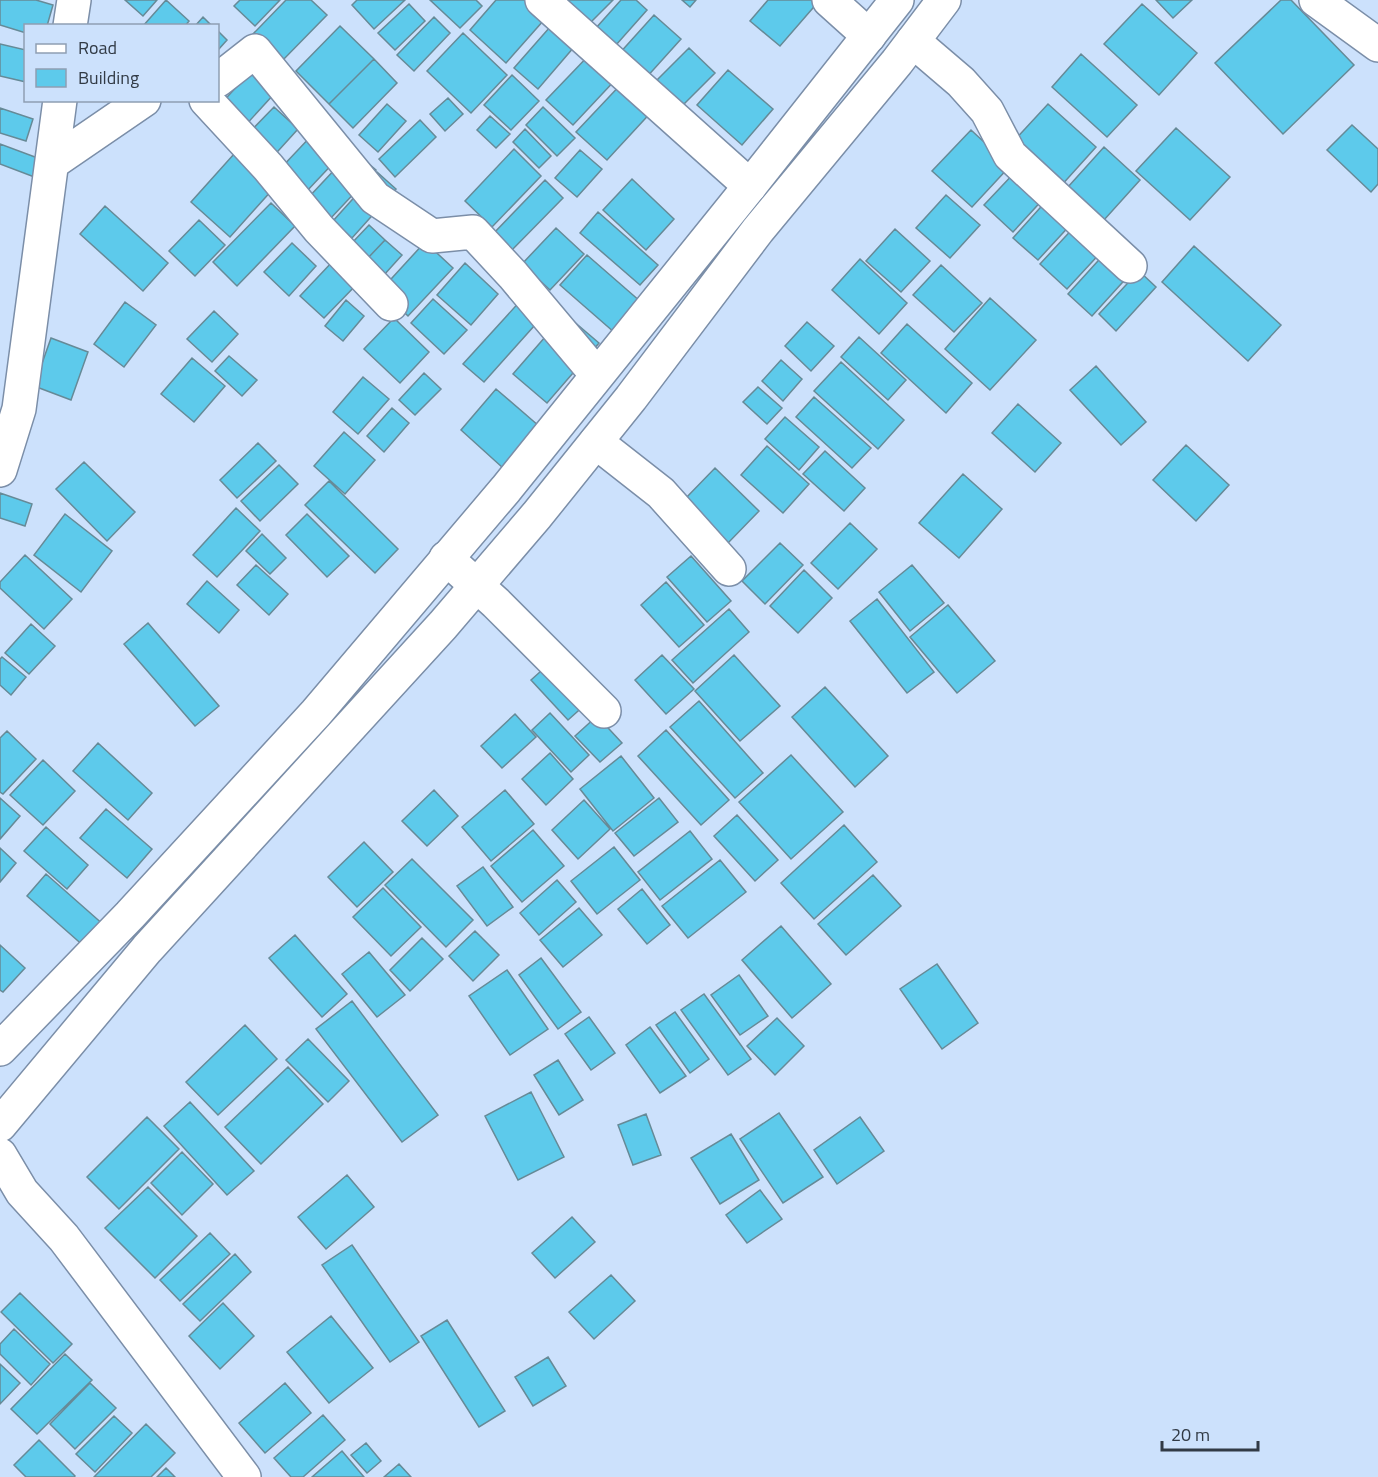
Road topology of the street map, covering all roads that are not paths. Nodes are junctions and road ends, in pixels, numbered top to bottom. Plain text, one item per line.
1 (74, 0) edge
2 (542, 0) edge
3 (829, 0) edge
4 (897, 0) edge
5 (944, 0) edge
6 (1316, 0) edge
7 (70, 24) edge
8 (864, 32) junction
9 (917, 44) junction
10 (1378, 45) edge
11 (219, 79) edge
12 (60, 102) edge
13 (141, 102) edge
14 (208, 102) edge
15 (52, 163) junction
16 (750, 186) junction
17 (1130, 266) dead end
18 (391, 304) dead end
19 (597, 375) junction
20 (605, 448) junction
21 (0, 470) edge
22 (446, 558) junction
23 (729, 569) dead end
24 (486, 595) junction
25 (604, 711) dead end
26 (130, 915) junction
27 (156, 939) junction
28 (0, 1049) edge
29 (0, 1125) edge
30 (0, 1155) edge
31 (244, 1477) edge

1 - 7 main road
2 - 16 main road
3 - 8 main road
4 - 8 main road
5 - 9 main road
6 - 10 main road
8 - 16 main road
9 - 17 main road
9 - 20 main road
11 - 19 main road
12 - 15 main road
13 - 15 main road
14 - 18 main road
15 - 21 main road
16 - 19 main road
19 - 22 main road
20 - 23 main road
20 - 24 main road
22 - 24 main road
22 - 26 main road
24 - 25 main road
24 - 27 main road
26 - 27 main road
26 - 28 main road
27 - 29 main road
30 - 31 main road

